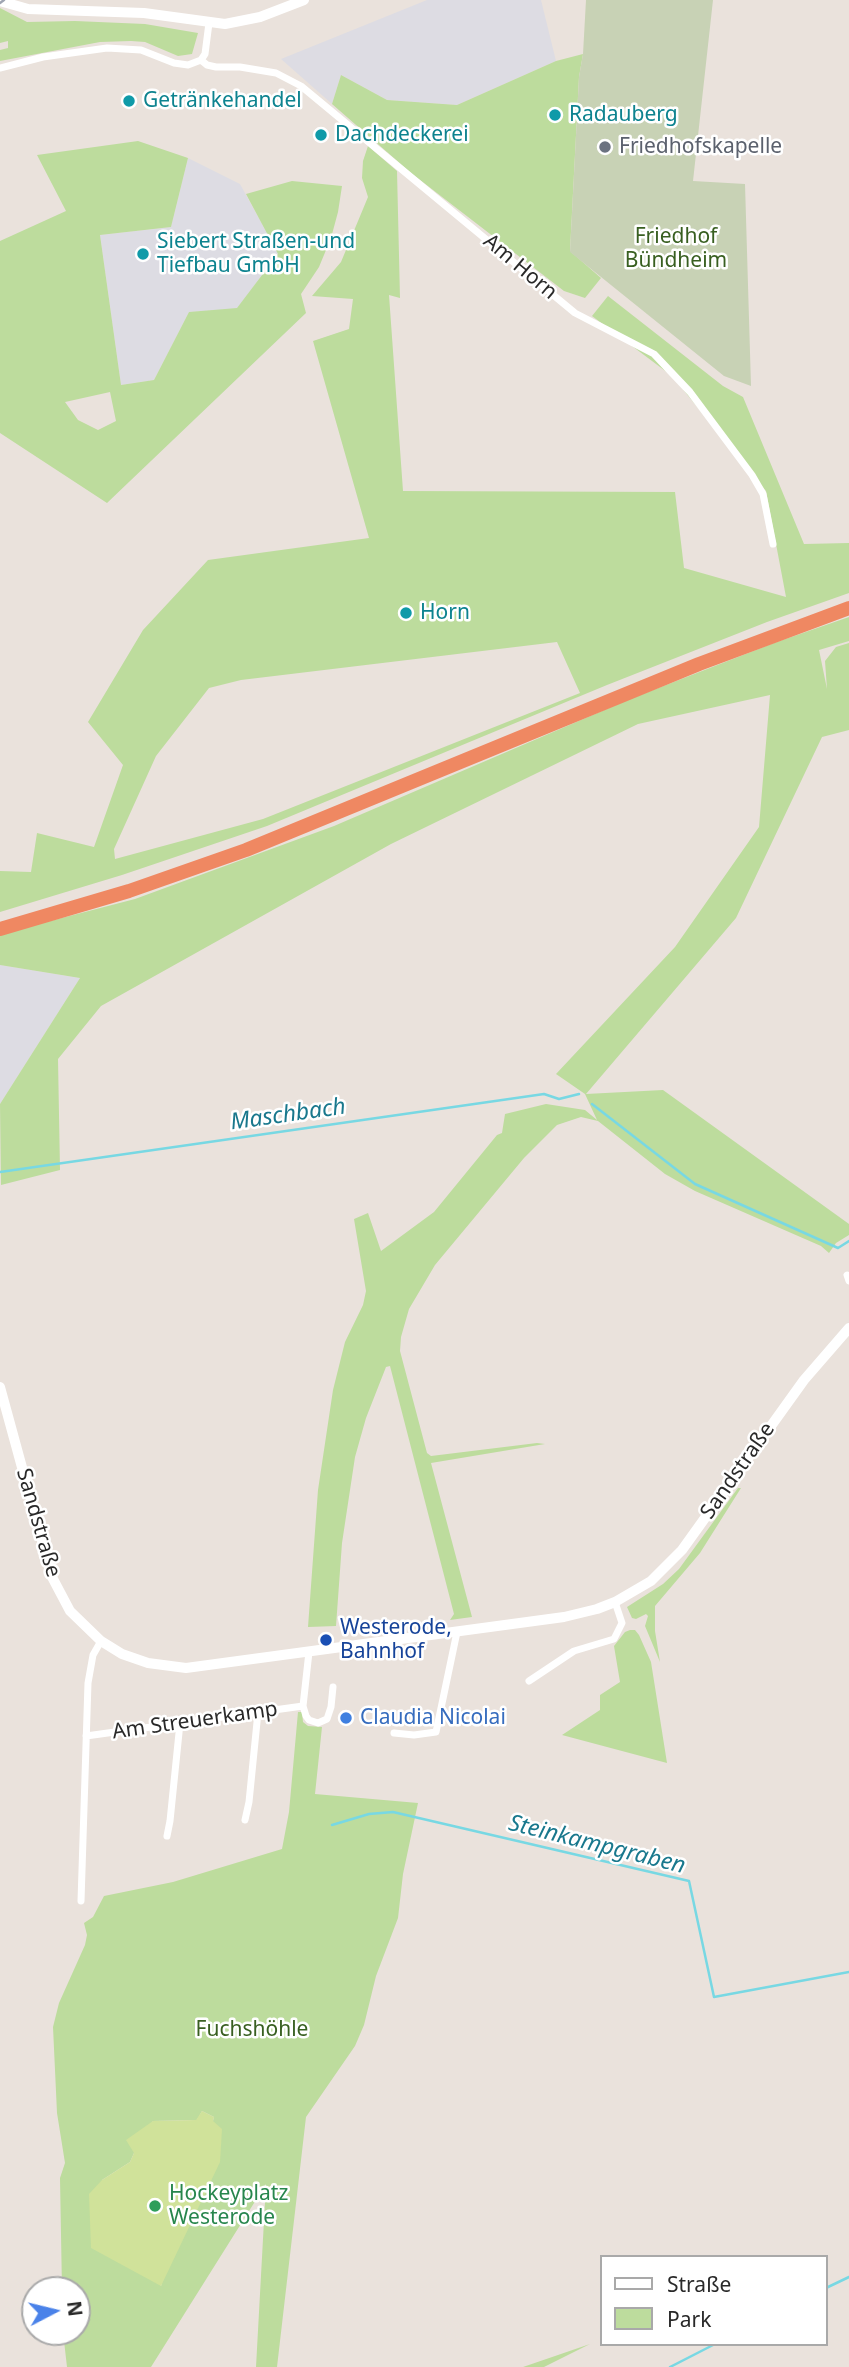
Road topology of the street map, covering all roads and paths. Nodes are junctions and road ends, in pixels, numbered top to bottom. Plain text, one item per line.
1 (303, 0) edge
2 (0, 1) edge
3 (209, 23) junction
4 (201, 60) junction
5 (0, 68) edge
6 (773, 544) dead end
7 (849, 599) edge
8 (849, 608) edge
9 (824, 612) junction
10 (770, 632) junction
11 (0, 920) edge
12 (0, 929) edge
13 (849, 1328) edge
14 (0, 1387) edge
15 (615, 1602) junction
16 (457, 1632) junction
17 (101, 1641) junction
18 (309, 1652) junction
19 (529, 1681) dead end
20 (333, 1687) dead end
21 (303, 1706) junction
22 (258, 1712) junction
23 (180, 1723) junction
24 (394, 1733) dead end
25 (86, 1736) junction
26 (245, 1820) dead end
27 (167, 1836) dead end
28 (80, 1901) dead end

1 - 3 street
2 - 3 street
3 - 4 street
4 - 5 street, Am Horn
4 - 6 street, Am Horn
7 - 9 highway
8 - 9 highway
9 - 10 highway
10 - 11 highway
10 - 12 highway
13 - 15 street, Sandstraße
14 - 17 street, Sandstraße
15 - 16 street, Sandstraße
15 - 19 street
16 - 18 street, Sandstraße
16 - 24 street
17 - 18 street, Sandstraße
17 - 25 street, Am Streuerkamp
18 - 21 street
20 - 21 street
21 - 22 street, Am Streuerkamp
22 - 23 street, Am Streuerkamp
22 - 26 street
23 - 25 street, Am Streuerkamp
23 - 27 street
25 - 28 street, Am Streuerkamp

